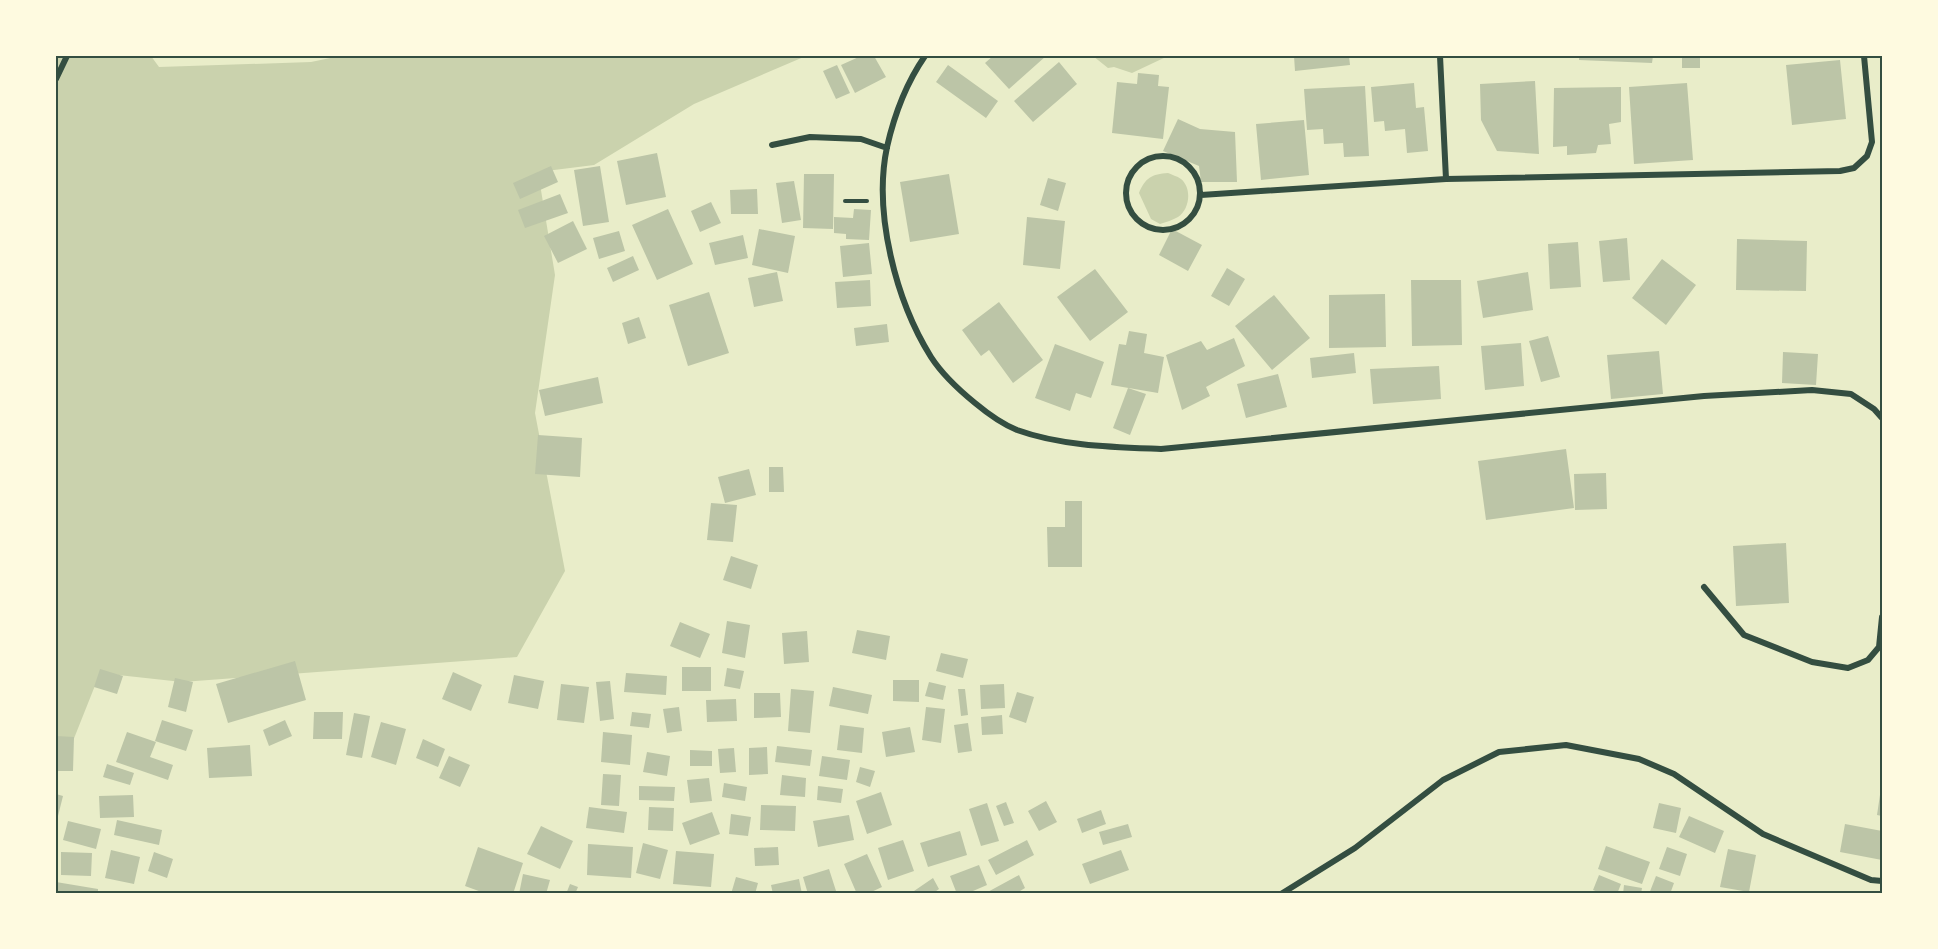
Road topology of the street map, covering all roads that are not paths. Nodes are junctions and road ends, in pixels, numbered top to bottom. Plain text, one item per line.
1 (67, 56) edge
2 (925, 56) edge
3 (1440, 56) edge
4 (1864, 56) edge
5 (56, 79) edge
6 (772, 145) dead end
7 (887, 148) junction
8 (1446, 179) junction
9 (1201, 195) junction
10 (1882, 418) edge
11 (1704, 586) dead end
12 (1882, 617) edge
13 (1882, 881) edge
14 (1281, 894) edge

1 - 5 street
2 - 7 street
3 - 8 street
4 - 8 street
6 - 7 street
7 - 10 street
8 - 9 street
9 - 9 street
11 - 12 street
13 - 14 street

